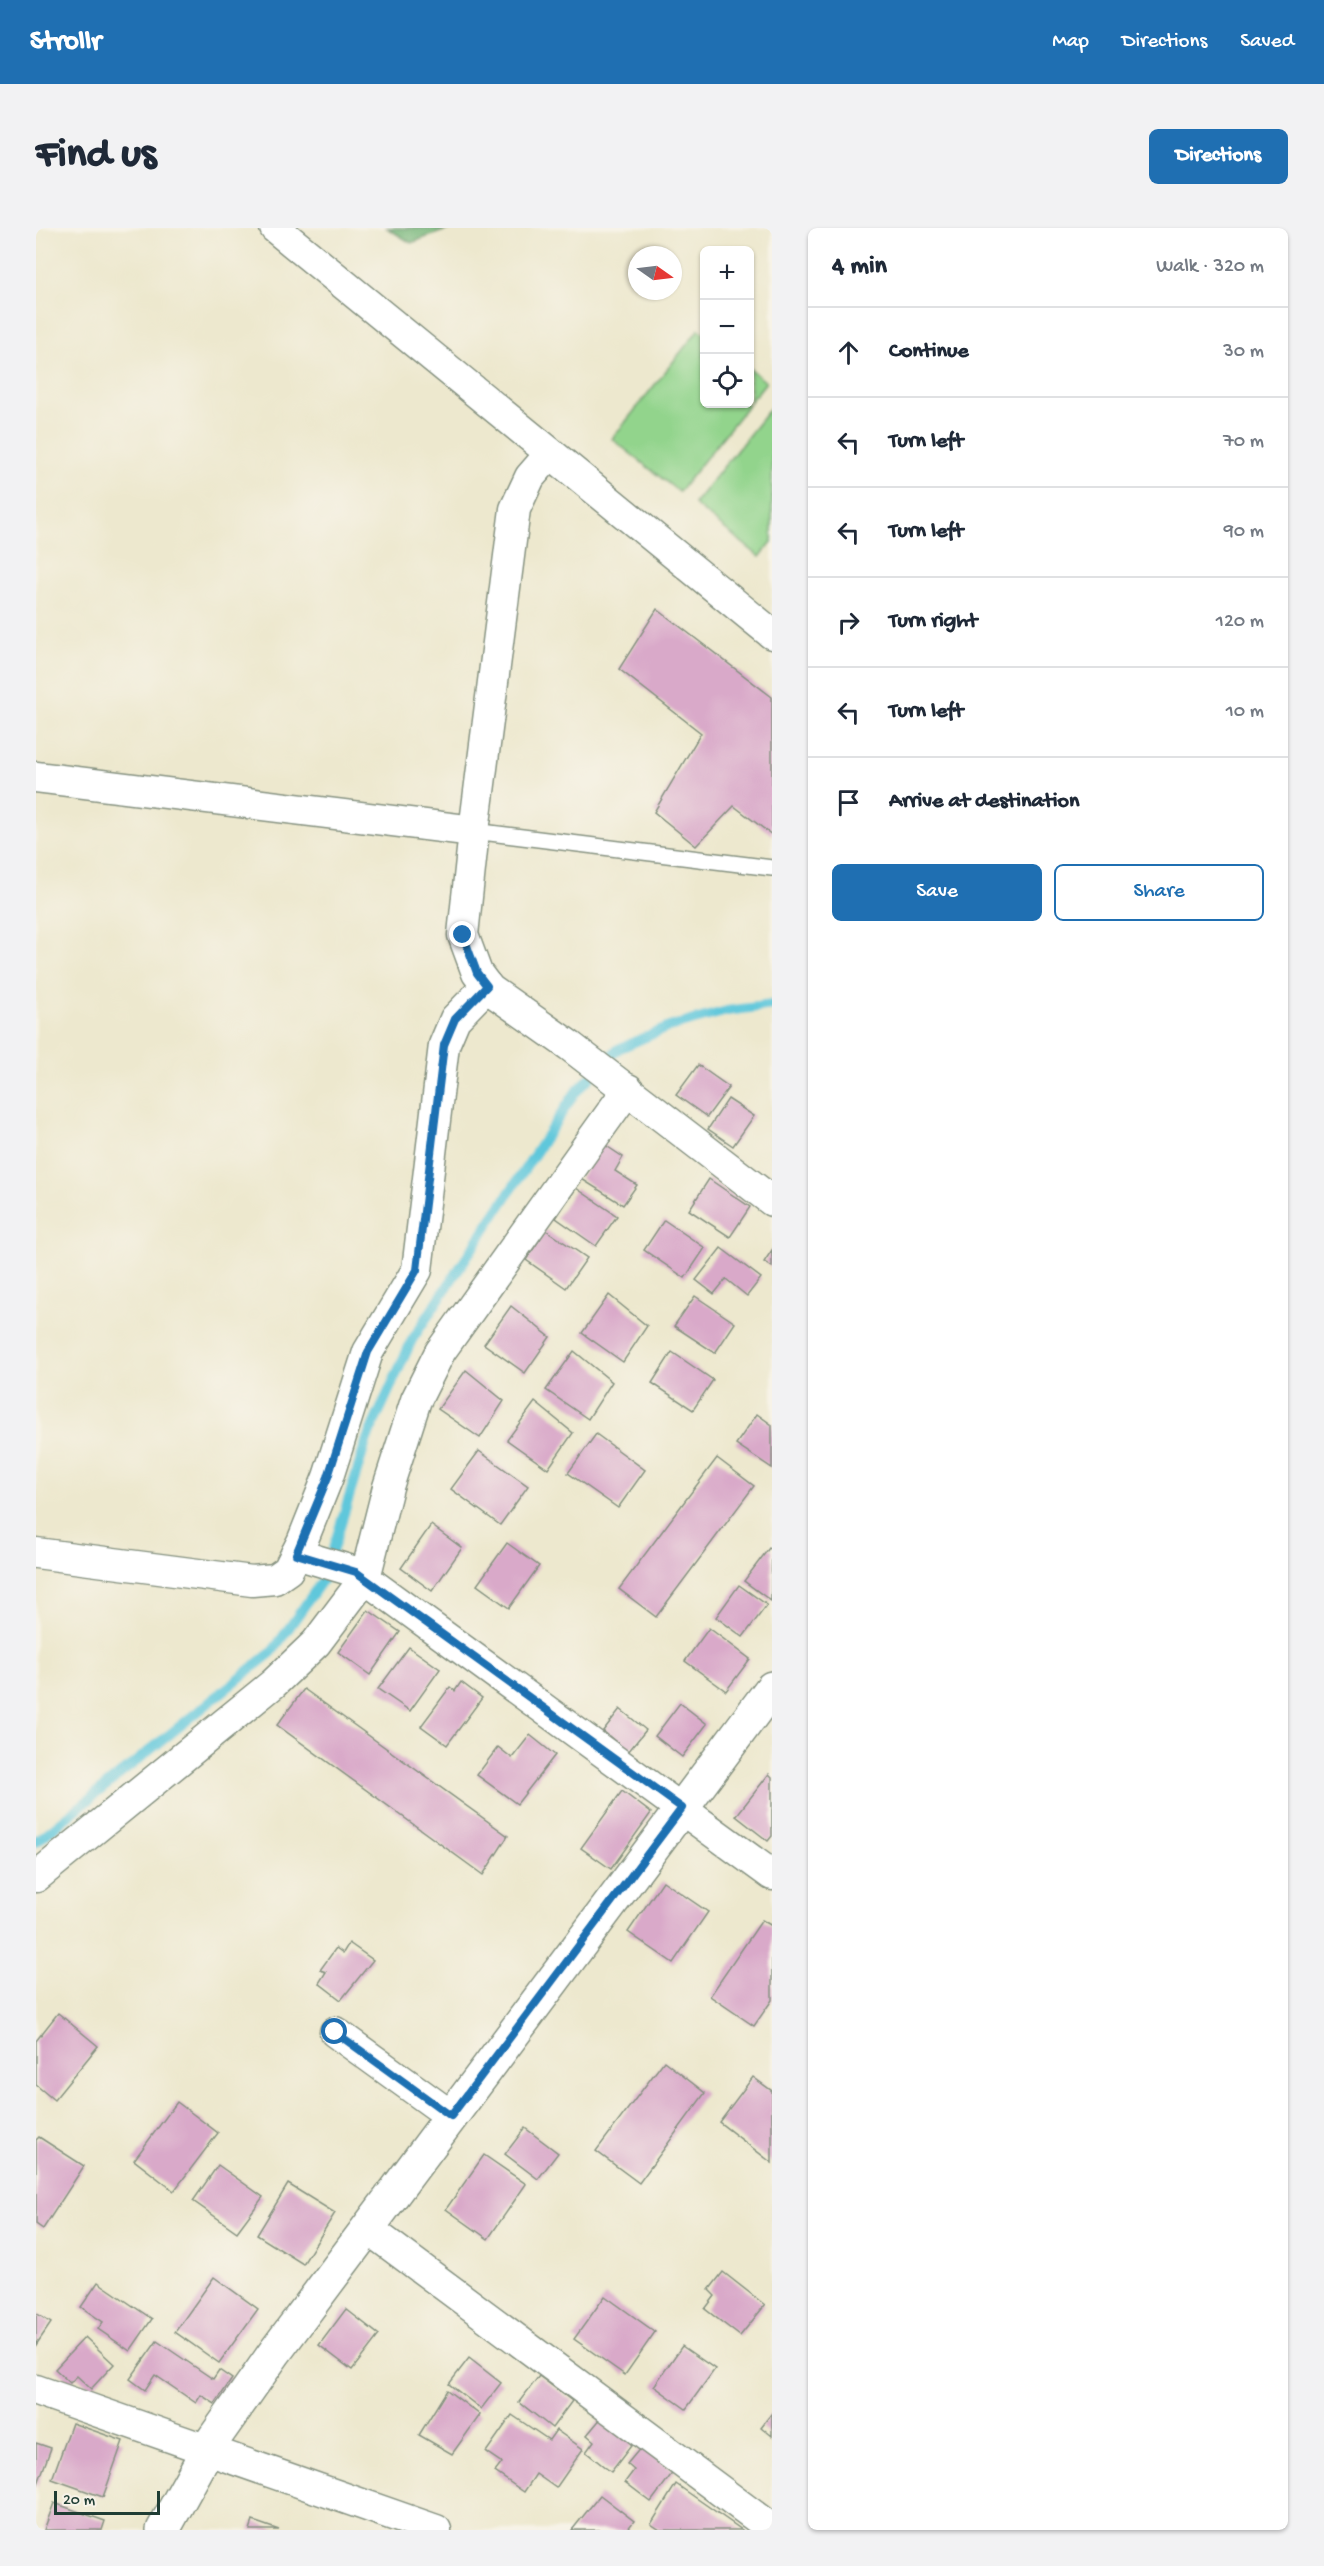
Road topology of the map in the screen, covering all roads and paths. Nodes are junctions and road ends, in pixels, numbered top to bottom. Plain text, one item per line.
1 (275, 228) edge
2 (549, 454) junction
3 (772, 634) edge
4 (36, 777) edge
5 (474, 831) junction
6 (772, 868) edge
7 (487, 986) junction
8 (625, 1087) junction
9 (772, 1201) edge
10 (36, 1553) edge
11 (296, 1554) junction
12 (360, 1575) junction
13 (772, 1688) edge
14 (682, 1808) junction
15 (772, 1875) edge
16 (36, 1877) edge
17 (335, 2032) dead end
18 (451, 2116) junction
19 (367, 2228) junction
20 (36, 2390) edge
21 (207, 2450) junction
22 (772, 2529) edge
23 (164, 2530) edge
24 (436, 2530) edge

1 - 2 street
2 - 3 street
2 - 5 street
4 - 5 street
5 - 6 lane
5 - 7 street
7 - 8 street
7 - 11 street
8 - 9 street
8 - 12 street
10 - 11 street
11 - 12 street
12 - 14 street
12 - 16 street
13 - 14 street
14 - 15 street
14 - 18 street
17 - 18 street
18 - 19 street
19 - 21 street
19 - 22 street
20 - 21 street
21 - 23 street
21 - 24 street

